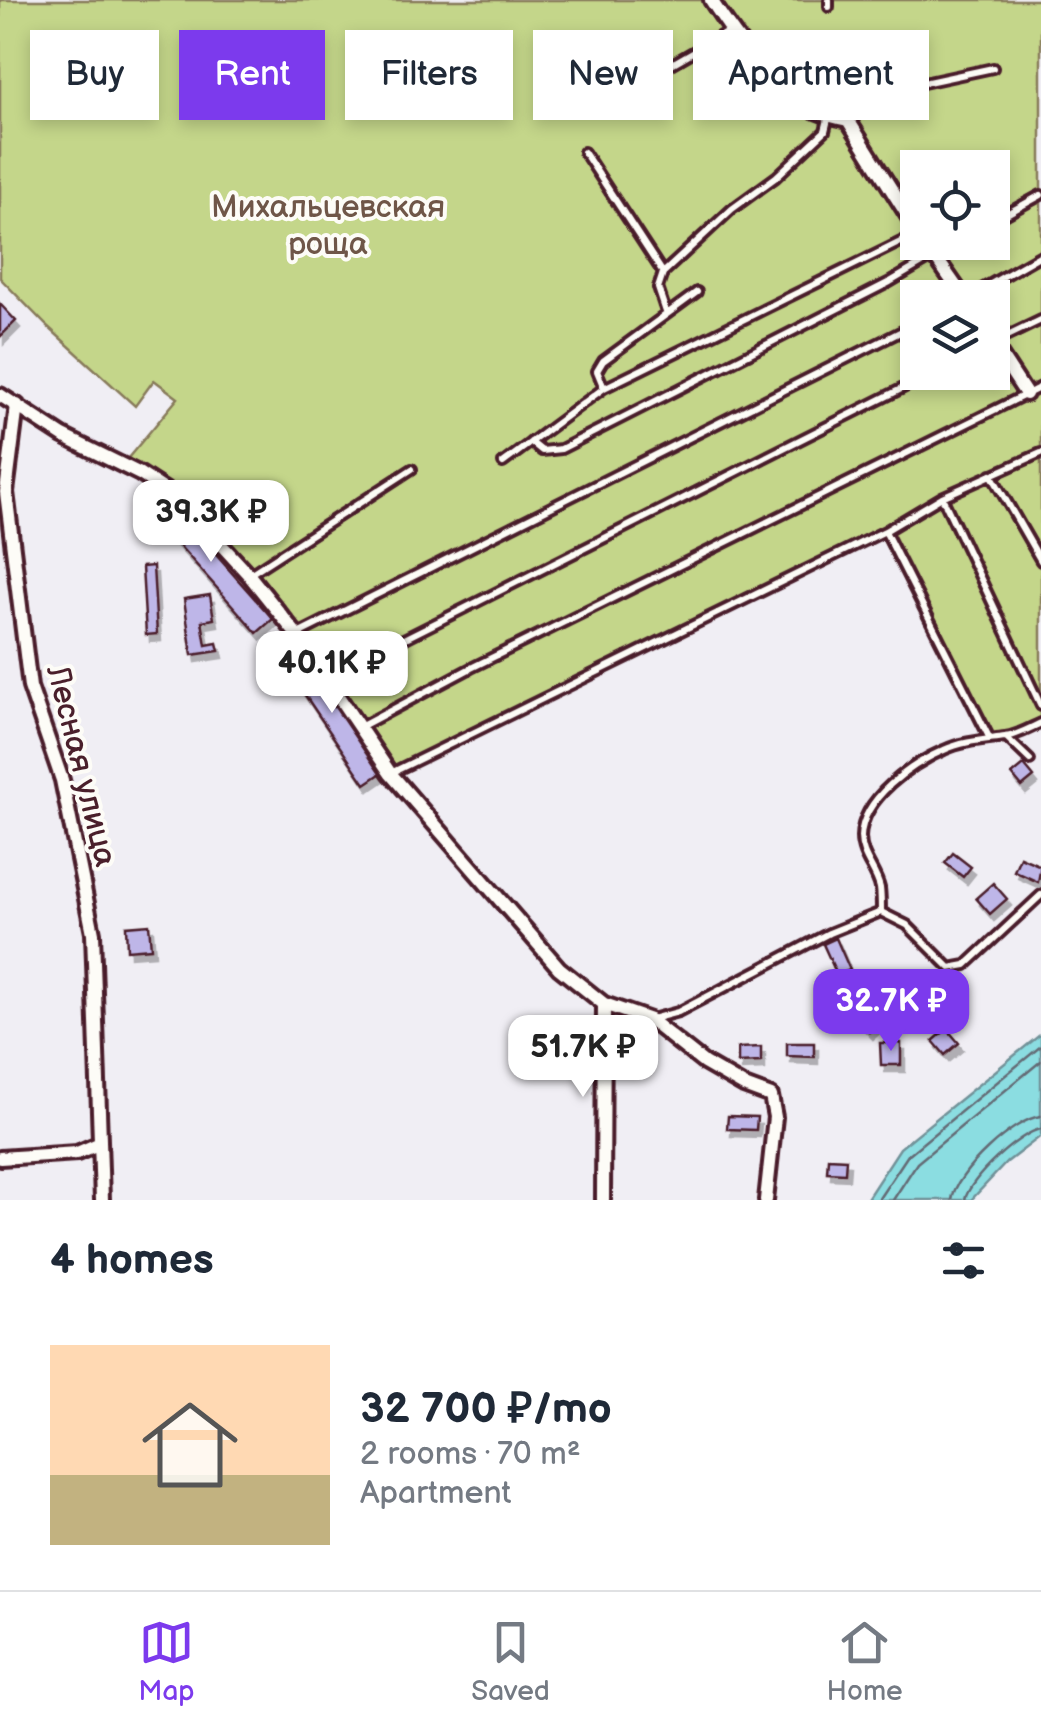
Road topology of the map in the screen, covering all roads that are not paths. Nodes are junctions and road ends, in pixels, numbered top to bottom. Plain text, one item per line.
1 (711, 0) edge
2 (730, 30) edge
3 (993, 68) dead end
4 (929, 82) edge
5 (828, 120) edge
6 (848, 120) edge
7 (584, 152) dead end
8 (1041, 196) edge
9 (900, 203) edge
10 (1010, 212) edge
11 (900, 242) edge
12 (1041, 255) edge
13 (930, 260) edge
14 (663, 273) junction
15 (997, 280) edge
16 (697, 292) dead end
17 (666, 312) junction
18 (1041, 320) edge
19 (900, 331) edge
20 (1010, 335) edge
21 (1010, 369) edge
22 (1041, 387) edge
23 (604, 388) junction
24 (900, 389) edge
25 (1026, 394) junction
26 (0, 395) edge
27 (18, 405) junction
28 (531, 442) junction
29 (1041, 454) edge
30 (504, 462) dead end
31 (412, 469) dead end
32 (991, 474) junction
33 (942, 497) junction
34 (886, 531) junction
35 (1041, 561) edge
36 (249, 575) junction
37 (298, 635) junction
38 (326, 678) junction
39 (1041, 706) edge
40 (1041, 723) edge
41 (359, 728) junction
42 (990, 737) junction
43 (1006, 738) junction
44 (1030, 760) dead end
45 (390, 773) junction
46 (1041, 895) edge
47 (881, 912) junction
48 (604, 1004) junction
49 (650, 1020) junction
50 (98, 1144) junction
51 (0, 1158) edge
52 (102, 1200) edge
53 (602, 1200) edge
54 (766, 1200) edge

1 - 2 street
3 - 4 lane
5 - 14 lane
6 - 9 street
7 - 14 lane
8 - 10 lane
11 - 23 lane
12 - 15 lane
13 - 28 lane
14 - 17 lane
16 - 17 lane
17 - 23 lane
18 - 20 lane
19 - 37 lane
21 - 25 street
22 - 25 lane
23 - 28 lane
24 - 38 lane
25 - 41 lane
26 - 27 street
27 - 36 street
27 - 50 street, Лесная улица
28 - 30 lane
29 - 32 lane
31 - 36 lane
32 - 33 lane
32 - 35 lane
33 - 34 lane
33 - 39 lane
34 - 42 lane
34 - 45 lane
36 - 37 street
37 - 38 street
38 - 41 street
40 - 43 lane
41 - 45 street
42 - 43 lane
42 - 47 lane
43 - 44 lane
45 - 48 street
46 - 47 lane
47 - 49 lane
48 - 49 street
48 - 53 street
49 - 54 street
50 - 51 street
50 - 52 street, Лесная улица

